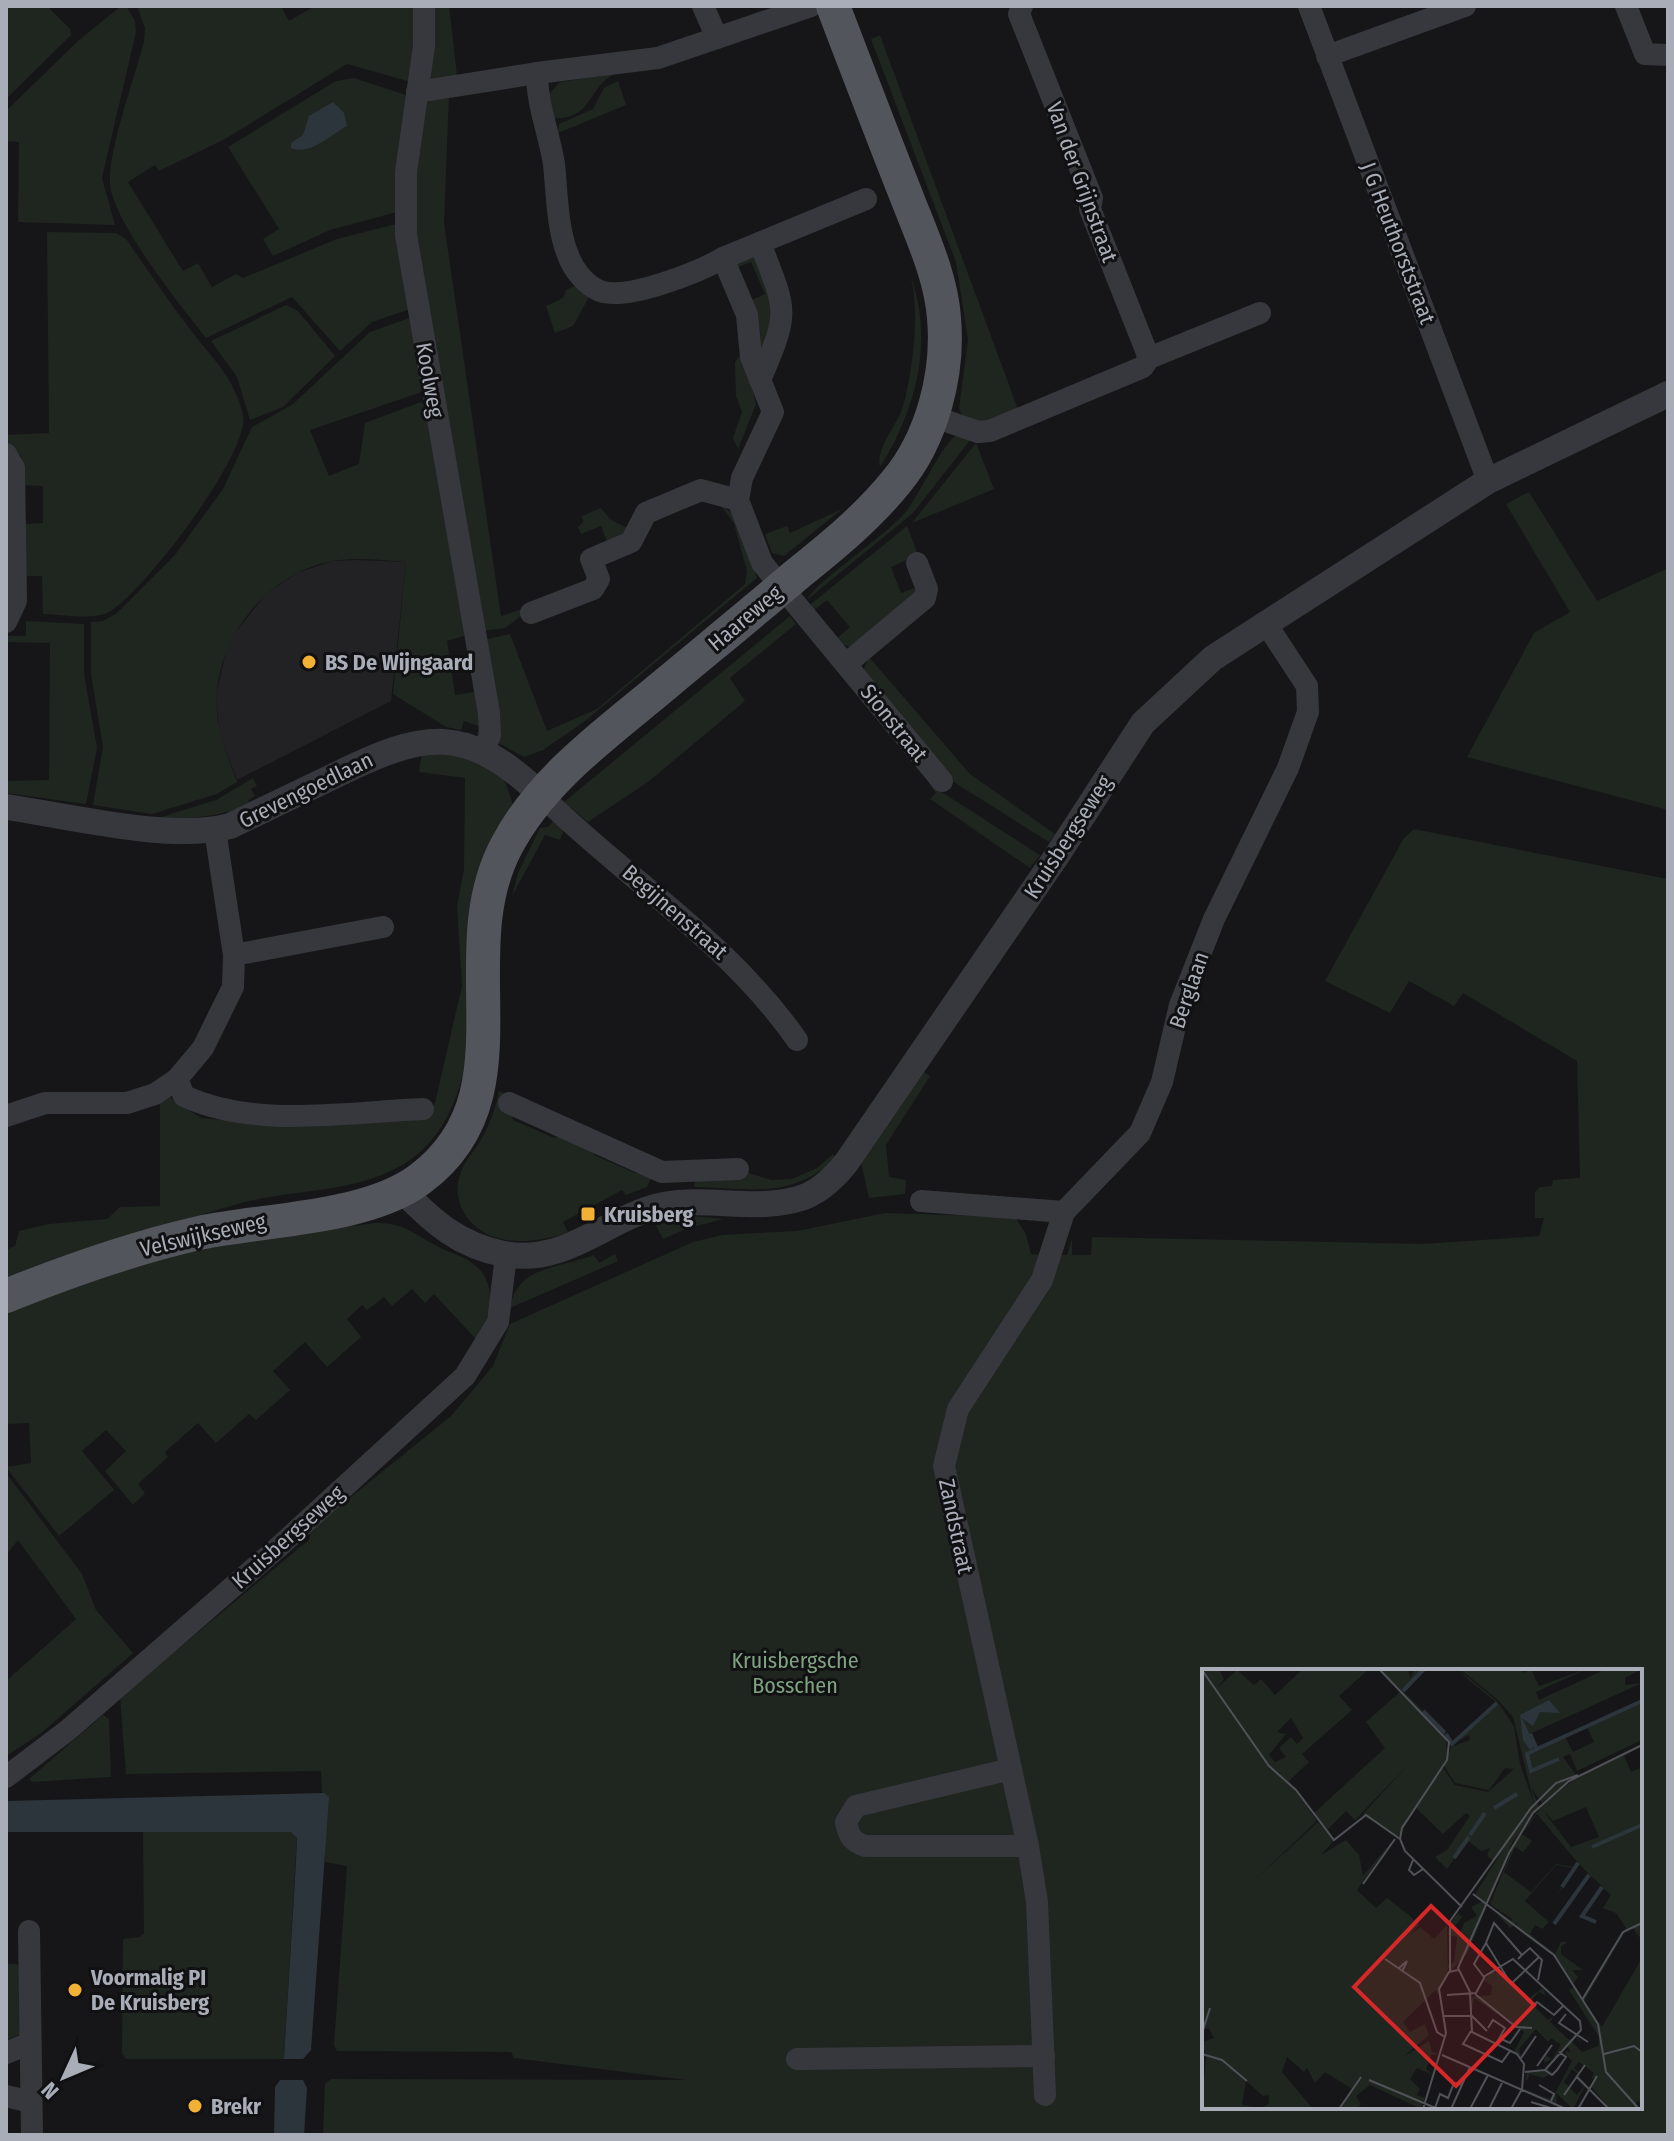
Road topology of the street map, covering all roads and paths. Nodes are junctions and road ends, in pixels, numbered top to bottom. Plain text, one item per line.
1 (424, 6) edge
2 (703, 6) edge
3 (811, 6) edge
4 (833, 6) edge
5 (1022, 6) edge
6 (1309, 6) edge
7 (1465, 6) edge
8 (1626, 6) edge
9 (717, 38) junction
10 (1668, 55) edge
11 (1327, 56) junction
12 (537, 73) junction
13 (417, 92) junction
14 (866, 199) dead end
15 (760, 243) junction
16 (723, 258) junction
17 (1260, 313) dead end
18 (1149, 358) junction
19 (760, 380) junction
20 (1668, 394) edge
21 (932, 416) junction
22 (6, 454) edge
23 (1488, 481) junction
24 (738, 500) junction
25 (917, 563) dead end
26 (781, 588) junction
27 (531, 613) dead end
28 (6, 622) edge
29 (1265, 622) junction
30 (846, 664) junction
31 (484, 751) junction
32 (942, 781) dead end
33 (541, 795) junction
34 (6, 807) edge
35 (215, 830) junction
36 (383, 927) dead end
37 (234, 955) junction
38 (797, 1040) dead end
39 (177, 1079) junction
40 (509, 1103) dead end
41 (423, 1109) dead end
42 (6, 1116) edge
43 (738, 1169) dead end
44 (683, 1172) junction
45 (403, 1191) junction
46 (921, 1201) dead end
47 (686, 1202) junction
48 (1064, 1212) junction
49 (506, 1255) junction
50 (6, 1296) edge
51 (1011, 1769) junction
52 (6, 1777) edge
53 (1028, 1846) junction
54 (29, 1931) dead end
55 (30, 2043) junction
56 (6, 2053) edge
57 (1044, 2056) junction
58 (797, 2059) dead end
59 (1045, 2095) dead end
60 (6, 2096) edge
61 (31, 2102) junction
62 (32, 2135) edge

1 - 13 street, Koolweg
2 - 9 street
3 - 9 street
4 - 21 main road, Haareweg
5 - 18 street, Van der Grijnstraat
6 - 11 street, J G Heuthorststraat
7 - 11 street
8 - 10 street
9 - 12 street
11 - 23 street, J G Heuthorststraat
12 - 13 street
12 - 16 street
13 - 31 street, Koolweg
14 - 15 street
15 - 16 street
15 - 19 street
16 - 19 street
17 - 18 street
18 - 21 street
19 - 24 street
20 - 23 street, Kruisbergseweg
21 - 26 main road, Haareweg
22 - 28 street
23 - 29 street, Kruisbergseweg
24 - 26 street, Sionstraat
24 - 27 street
25 - 30 street, Sionstraat
26 - 30 street, Sionstraat
26 - 33 main road, Haareweg
29 - 47 street, Kruisbergseweg
29 - 48 street, Berglaan
30 - 32 street, Sionstraat
31 - 33 street, Grevengoedlaan
31 - 35 street, Grevengoedlaan
33 - 38 street, Begijnenstraat
33 - 45 main road, Haareweg
34 - 35 street, Grevengoedlaan
35 - 37 street
36 - 37 street
37 - 39 street
39 - 41 street
39 - 42 street
40 - 44 street
43 - 44 street
44 - 47 street
45 - 49 street, Kruisbergseweg
45 - 50 main road, Velswijkseweg
46 - 48 street
47 - 49 street, Kruisbergseweg
48 - 51 street, Zandstraat
49 - 52 street, Kruisbergseweg
51 - 53 street, Zandstraat
51 - 53 street
53 - 57 street, Zandstraat
54 - 55 street
55 - 56 street
55 - 61 street
57 - 58 street
57 - 59 street, Zandstraat
60 - 61 street
61 - 62 street

